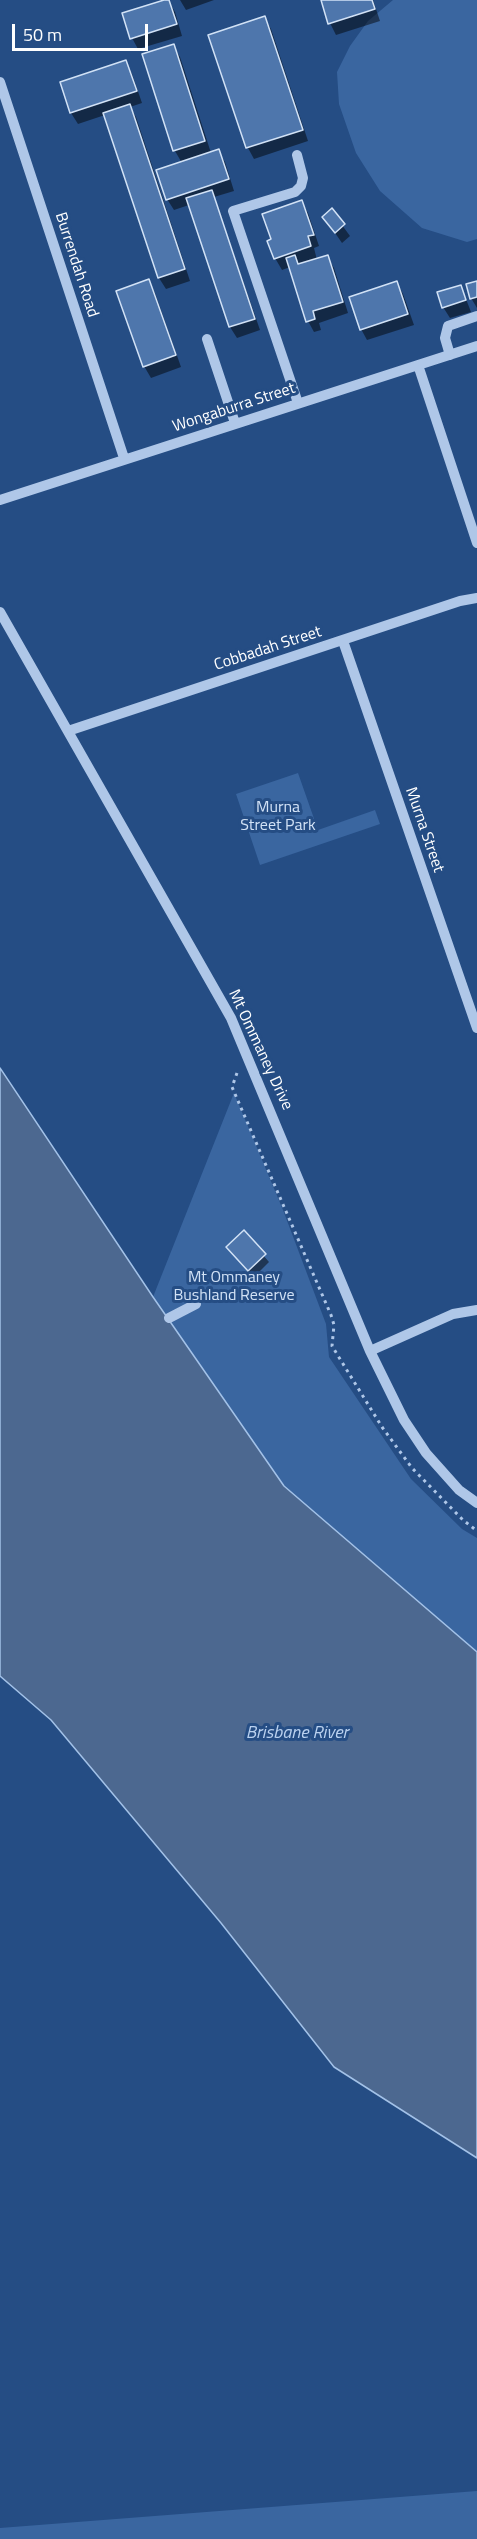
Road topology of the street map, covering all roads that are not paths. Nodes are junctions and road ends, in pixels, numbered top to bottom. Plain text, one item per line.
1 (0, 82) edge
2 (297, 154) dead end
3 (477, 316) edge
4 (207, 339) dead end
5 (477, 346) edge
6 (450, 355) junction
7 (418, 365) junction
8 (298, 403) junction
9 (235, 423) junction
10 (124, 458) junction
11 (0, 500) edge
12 (477, 543) edge
13 (477, 598) edge
14 (0, 612) edge
15 (343, 640) junction
16 (68, 731) junction
17 (477, 1028) edge
18 (196, 1304) dead end
19 (477, 1310) edge
20 (170, 1318) dead end
21 (370, 1351) junction
22 (477, 1503) edge

1 - 10 street, Burrendah Road
2 - 8 street
3 - 6 street
4 - 9 street
5 - 6 street, Wongaburra Street
6 - 7 street, Wongaburra Street
7 - 8 street, Wongaburra Street
7 - 12 street
8 - 9 street, Wongaburra Street
9 - 10 street, Wongaburra Street
10 - 11 street, Wongaburra Street
13 - 15 street, Cobbadah Street
14 - 16 street, Mt Ommaney Drive
15 - 16 street, Cobbadah Street
15 - 17 street, Murna Street
16 - 21 street, Mt Ommaney Drive
18 - 20 street
19 - 21 street
21 - 22 street, Mt Ommaney Drive

